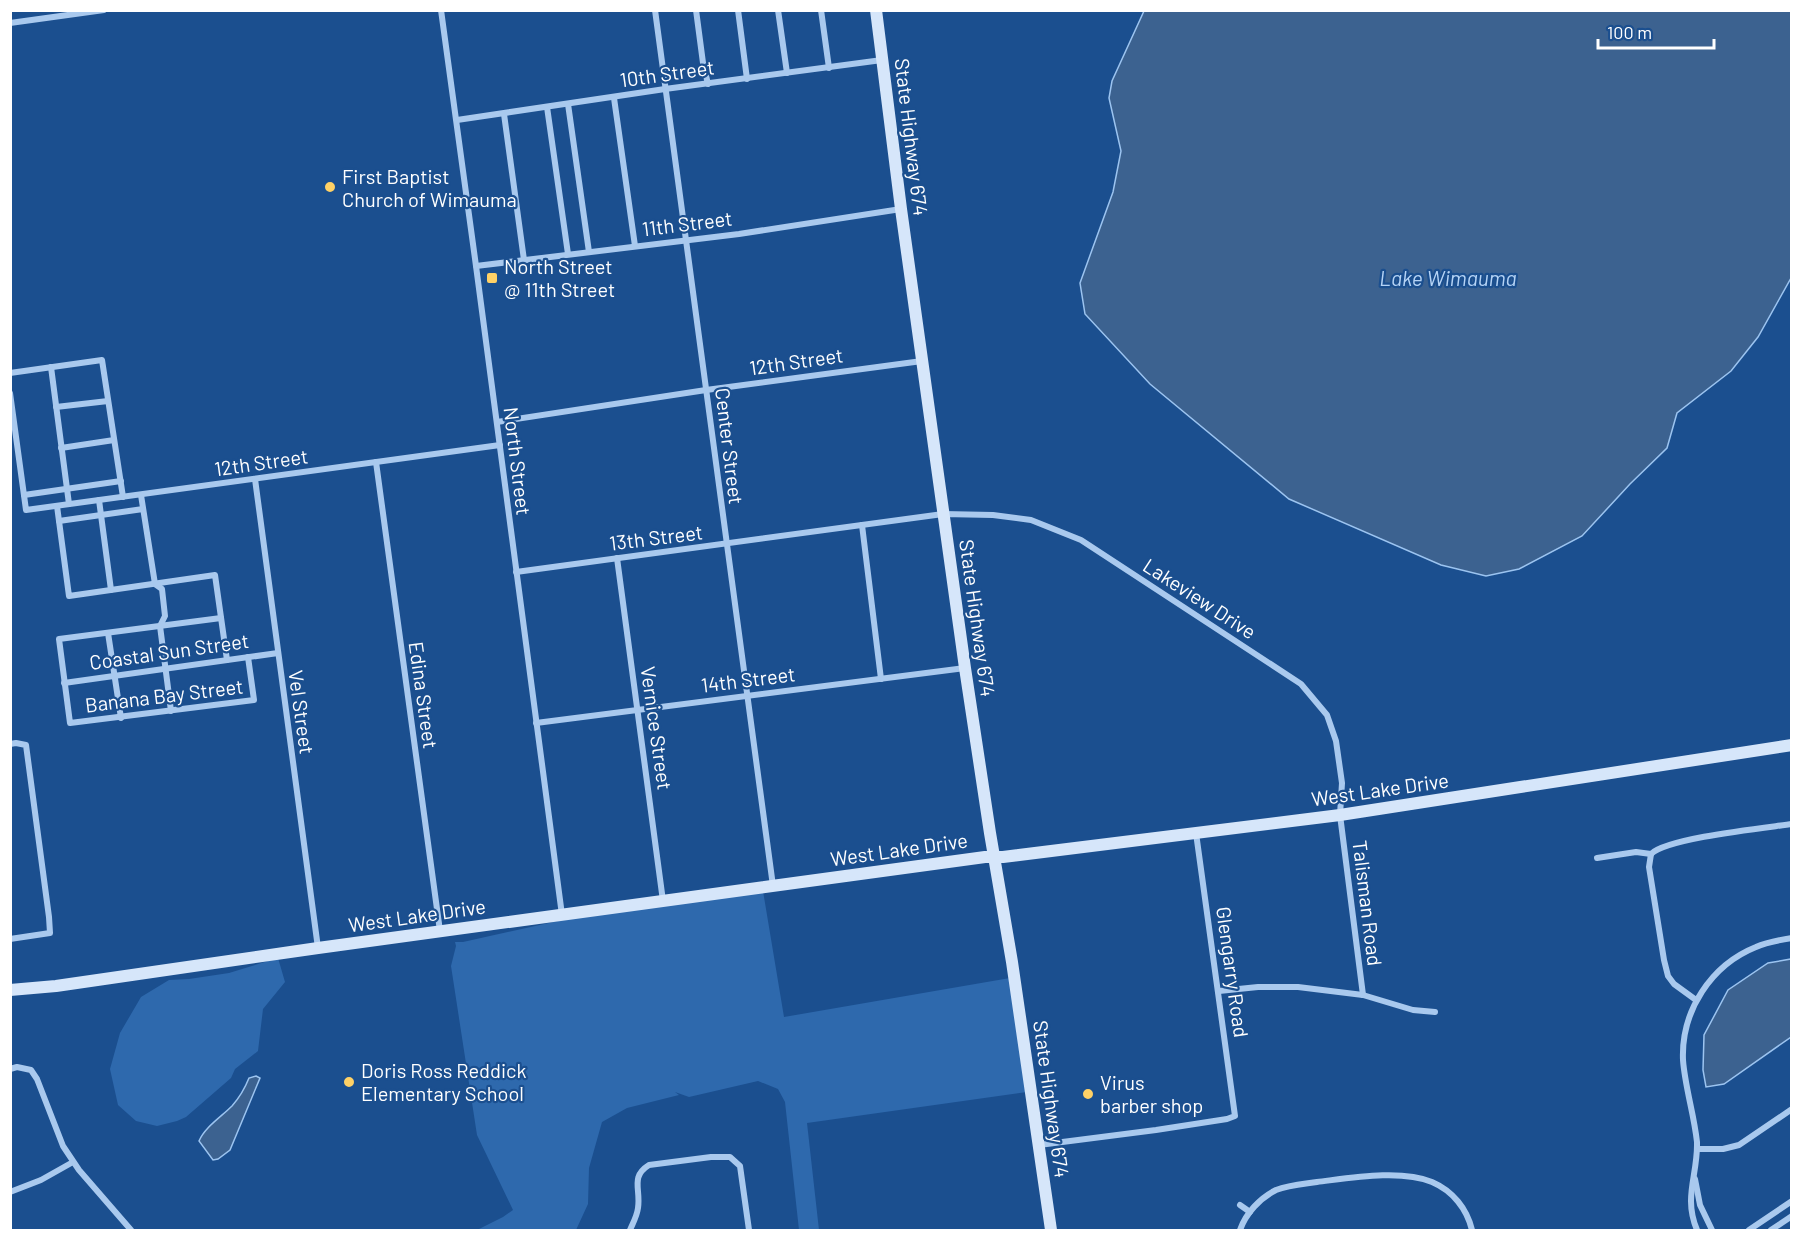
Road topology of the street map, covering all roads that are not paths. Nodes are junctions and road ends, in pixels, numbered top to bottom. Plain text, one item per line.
1 (104, 10) edge
2 (441, 10) edge
3 (655, 10) edge
4 (696, 10) edge
5 (738, 10) edge
6 (778, 10) edge
7 (821, 10) edge
8 (876, 10) edge
9 (10, 23) edge
10 (883, 60) junction
11 (829, 68) junction
12 (787, 73) junction
13 (747, 79) junction
14 (708, 84) junction
15 (665, 89) junction
16 (614, 98) junction
17 (568, 104) junction
18 (548, 107) junction
19 (504, 114) junction
20 (457, 120) junction
21 (902, 209) junction
22 (686, 241) junction
23 (635, 246) junction
24 (589, 252) junction
25 (568, 254) junction
26 (524, 260) junction
27 (476, 266) junction
28 (922, 361) junction
29 (51, 367) junction
30 (10, 373) edge
31 (706, 390) junction
32 (10, 393) edge
33 (108, 401) junction
34 (56, 407) junction
35 (496, 422) junction
36 (114, 440) junction
37 (500, 445) junction
38 (61, 448) junction
39 (376, 462) junction
40 (255, 479) junction
41 (121, 481) junction
42 (66, 489) junction
43 (24, 495) junction
44 (141, 495) junction
45 (123, 497) junction
46 (99, 500) junction
47 (69, 504) junction
48 (57, 506) junction
49 (143, 508) junction
50 (943, 514) junction
51 (101, 515) junction
52 (59, 521) junction
53 (862, 525) junction
54 (726, 544) junction
55 (618, 558) junction
56 (516, 572) junction
57 (155, 584) junction
58 (111, 590) junction
59 (221, 618) junction
60 (160, 626) junction
61 (108, 633) junction
62 (278, 653) junction
63 (248, 657) junction
64 (227, 660) junction
65 (965, 668) junction
66 (166, 669) junction
67 (114, 676) junction
68 (881, 679) junction
69 (64, 683) junction
70 (746, 696) junction
71 (638, 710) junction
72 (171, 711) junction
73 (121, 718) junction
74 (536, 723) junction
75 (10, 744) edge
76 (1791, 745) edge
77 (1340, 815) junction
78 (1791, 824) edge
79 (1196, 833) junction
80 (1651, 854) junction
81 (994, 857) junction
82 (1597, 858) dead end
83 (773, 886) junction
84 (663, 901) junction
85 (562, 915) junction
86 (440, 932) junction
87 (1791, 938) edge
88 (10, 939) edge
89 (318, 948) junction
90 (10, 990) edge
91 (1219, 991) junction
92 (1363, 995) junction
93 (1696, 1000) junction
94 (1435, 1012) dead end
95 (10, 1069) edge
96 (1791, 1109) edge
97 (1039, 1144) junction
98 (1697, 1149) junction
99 (72, 1162) junction
100 (1695, 1169) junction
101 (1458, 1189) dead end
102 (10, 1192) edge
103 (1453, 1195) junction
104 (1791, 1202) edge
105 (1240, 1205) dead end
106 (1250, 1212) junction
107 (1791, 1216) edge
108 (130, 1230) edge
109 (630, 1230) edge
110 (749, 1230) edge
111 (1051, 1230) edge
112 (1240, 1230) edge
113 (1472, 1230) edge
114 (1697, 1230) edge
115 (1712, 1230) edge
116 (1749, 1230) edge
117 (1771, 1230) edge

1 - 9 street
2 - 20 street, North Street
3 - 15 street, Center Street
4 - 14 street
5 - 13 street
6 - 12 street
7 - 11 street
8 - 10 street, State Highway 674
10 - 11 street, 10th Street
10 - 21 street, State Highway 674
11 - 12 street, 10th Street
12 - 13 street, 10th Street
13 - 14 street, 10th Street
14 - 15 street, 10th Street
15 - 16 street, 10th Street
15 - 22 street, Center Street
16 - 17 street, 10th Street
16 - 23 street
17 - 18 street, 10th Street
17 - 24 street
18 - 19 street, 10th Street
18 - 25 street
19 - 20 street, 10th Street
19 - 26 street
20 - 27 street, North Street
21 - 22 street, 11th Street
21 - 28 street, State Highway 674
22 - 23 street, 11th Street
22 - 31 street, Center Street
23 - 24 street, 11th Street
24 - 25 street, 11th Street
25 - 26 street, 11th Street
26 - 27 street, 11th Street
27 - 35 street, North Street
28 - 31 street, 12th Street
28 - 50 street, State Highway 674
29 - 30 street
29 - 33 street
29 - 34 street
31 - 35 street, 12th Street
31 - 54 street, Center Street
32 - 43 street
33 - 34 street
33 - 36 street
34 - 38 street
35 - 37 street, North Street
36 - 38 street
36 - 41 street
37 - 39 street, 12th Street
37 - 56 street, North Street
38 - 42 street
39 - 40 street, 12th Street
39 - 86 street, Edina Street
40 - 44 street, 12th Street
40 - 62 street, Vel Street
41 - 42 street
41 - 45 street
42 - 43 street
42 - 47 street
43 - 48 street, 12th Street
44 - 45 street, 12th Street
44 - 49 street
45 - 46 street, 12th Street
46 - 47 street, 12th Street
46 - 51 street
47 - 48 street, 12th Street
48 - 52 street
49 - 51 street
49 - 57 street
50 - 53 street, 13th Street
50 - 65 street, State Highway 674
50 - 77 street, Lakeview Drive
51 - 52 street
51 - 58 street
52 - 58 street
53 - 54 street, 13th Street
53 - 68 street
54 - 55 street, 13th Street
54 - 70 street, Center Street
55 - 56 street, 13th Street
55 - 71 street, Vernice Street
56 - 74 street, North Street
57 - 58 street
57 - 59 street
57 - 60 street
59 - 60 street
59 - 64 street
60 - 61 street
60 - 66 street
61 - 67 street
61 - 69 street
62 - 63 street, Coastal Sun Street
62 - 89 street, Vel Street
63 - 64 street, Coastal Sun Street
63 - 72 street, Banana Bay Street
64 - 66 street, Coastal Sun Street
65 - 68 street, 14th Street
65 - 81 street, State Highway 674
66 - 67 street, Coastal Sun Street
66 - 72 street
67 - 69 street, Coastal Sun Street
67 - 73 street
68 - 70 street, 14th Street
69 - 73 street, Banana Bay Street
70 - 71 street, 14th Street
70 - 83 street, Center Street
71 - 74 street, 14th Street
71 - 84 street, Vernice Street
72 - 73 street, Banana Bay Street
74 - 85 street, North Street
75 - 88 street
76 - 77 street, West Lake Drive
77 - 79 street, West Lake Drive
77 - 92 street, Talisman Road
78 - 80 street
79 - 81 street, West Lake Drive
79 - 91 street, Glengarry Road
80 - 82 street
80 - 93 street
81 - 83 street, West Lake Drive
81 - 97 street, State Highway 674
83 - 84 street, West Lake Drive
84 - 85 street, West Lake Drive
85 - 86 street, West Lake Drive
86 - 89 street, West Lake Drive
87 - 93 street
89 - 90 street, West Lake Drive
91 - 92 street
91 - 97 street, Glengarry Road
92 - 94 street
93 - 98 street
95 - 99 street
96 - 98 street
97 - 111 street, State Highway 674
98 - 100 street
99 - 102 street
99 - 108 street
100 - 114 street
100 - 115 street
101 - 103 street
103 - 106 street
103 - 113 street
104 - 116 street
105 - 106 street
106 - 112 street
107 - 117 street
109 - 110 street

